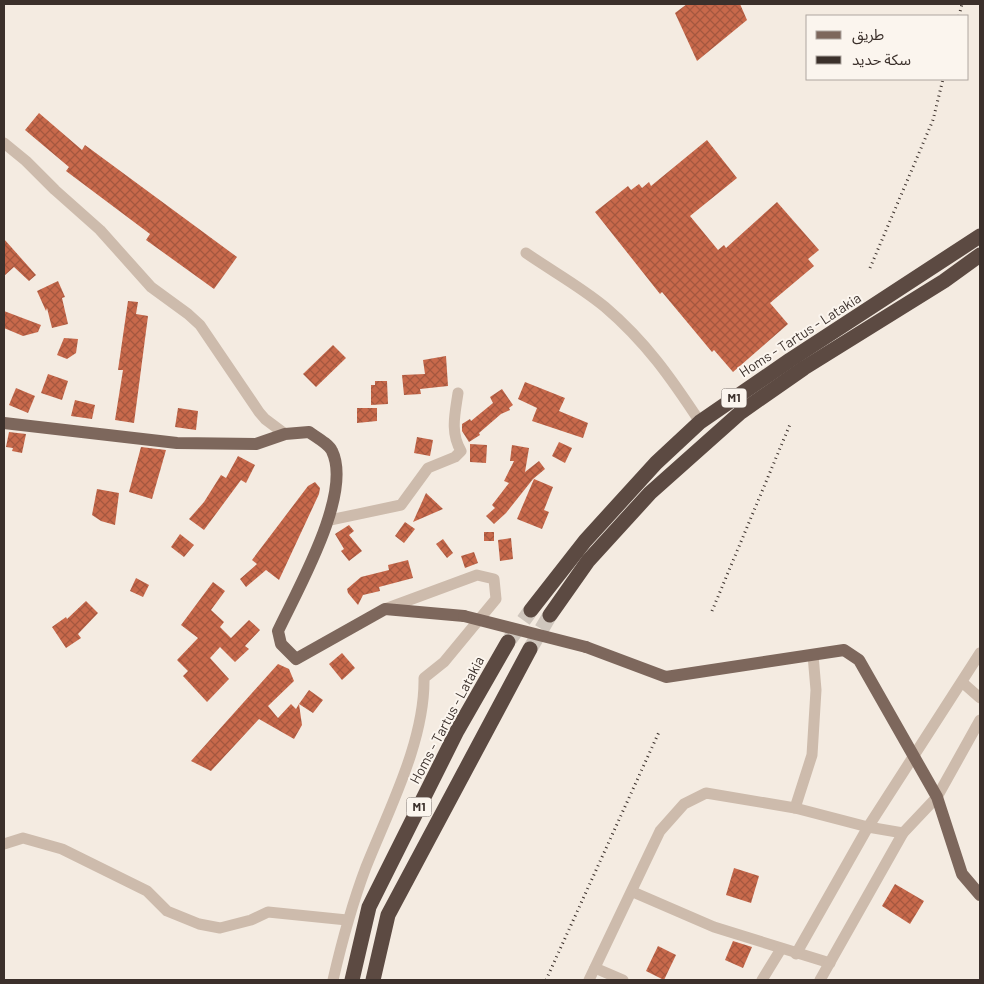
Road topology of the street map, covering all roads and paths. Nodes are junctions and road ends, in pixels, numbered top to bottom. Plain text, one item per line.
1 (4, 143) edge
2 (980, 236) edge
3 (526, 253) dead end
4 (980, 254) edge
5 (458, 393) dead end
6 (700, 422) junction
7 (4, 423) edge
8 (285, 434) junction
9 (330, 520) junction
10 (386, 609) junction
11 (531, 610) tunnel mouth
12 (550, 615) tunnel mouth
13 (508, 642) tunnel mouth
14 (530, 649) tunnel mouth
15 (980, 653) edge
16 (813, 655) junction
17 (963, 683) junction
18 (980, 698) edge
19 (980, 720) edge
20 (914, 756) junction
21 (936, 797) junction
22 (795, 808) junction
23 (868, 827) junction
24 (903, 833) junction
25 (4, 844) edge
26 (633, 892) junction
27 (980, 895) edge
28 (347, 920) junction
29 (781, 949) junction
30 (796, 954) junction
31 (830, 963) junction
32 (596, 968) junction
33 (333, 980) edge
34 (352, 980) edge
35 (373, 980) edge
36 (589, 980) edge
37 (622, 980) edge
38 (762, 980) edge
39 (820, 980) edge

1 - 8 street
2 - 6 highway, Homs - Tartus - Latakia / M1
3 - 6 street
4 - 12 highway, M1
5 - 9 street
6 - 11 highway, Homs - Tartus - Latakia / M1
7 - 8 main road
8 - 9 main road
9 - 10 main road
10 - 16 main road, bridge
10 - 28 street
13 - 34 highway, Homs - Tartus - Latakia / M1
14 - 35 highway, M1
15 - 17 street
16 - 20 main road
16 - 22 street
17 - 18 street
17 - 20 street
19 - 21 street
20 - 21 main road
20 - 23 street
21 - 24 street
21 - 27 main road
22 - 23 street
22 - 26 street
23 - 24 street
23 - 30 street
24 - 31 street
25 - 28 street
26 - 29 street
26 - 32 street
28 - 33 street
29 - 30 street
29 - 38 street
30 - 31 street
31 - 39 street
32 - 36 street
32 - 37 street

